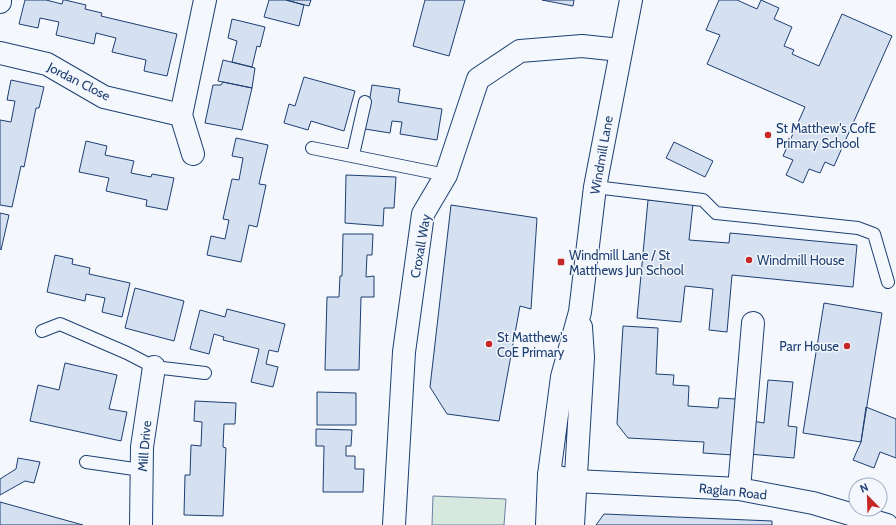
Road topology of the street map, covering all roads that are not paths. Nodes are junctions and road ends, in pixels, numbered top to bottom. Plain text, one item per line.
1 (205, 0) edge
2 (631, 0) edge
3 (620, 50) junction
4 (0, 53) edge
5 (365, 102) dead end
6 (181, 115) junction
7 (312, 148) dead end
8 (193, 154) dead end
9 (353, 155) junction
10 (446, 175) junction
11 (595, 187) junction
12 (888, 282) dead end
13 (580, 312) junction
14 (753, 323) dead end
15 (42, 331) dead end
16 (154, 367) junction
17 (205, 373) dead end
18 (86, 462) dead end
19 (141, 470) junction
20 (549, 475) junction
21 (575, 481) junction
22 (739, 490) junction
23 (880, 524) edge
24 (142, 525) edge
25 (394, 525) edge
26 (547, 525) edge
27 (558, 525) edge
28 (573, 525) edge

1 - 6 street
2 - 3 street, Windmill Lane
3 - 10 street, Croxall Way
3 - 11 street, Windmill Lane
4 - 6 street, Jordan Close
5 - 9 lane
6 - 8 street
7 - 9 lane
9 - 10 lane
10 - 25 street, Croxall Way
11 - 12 lane
11 - 13 street, Windmill Lane
13 - 20 street, Windmill Lane
13 - 21 street, Windmill Lane
14 - 22 street
15 - 16 lane
16 - 17 lane
16 - 19 street, Mill Drive
18 - 19 lane
19 - 24 street, Mill Drive
20 - 21 street, Raglan Road
20 - 26 street, Windmill Lane
21 - 22 street, Raglan Road
21 - 27 street
21 - 28 street, Windmill Lane
22 - 23 street, Raglan Road

